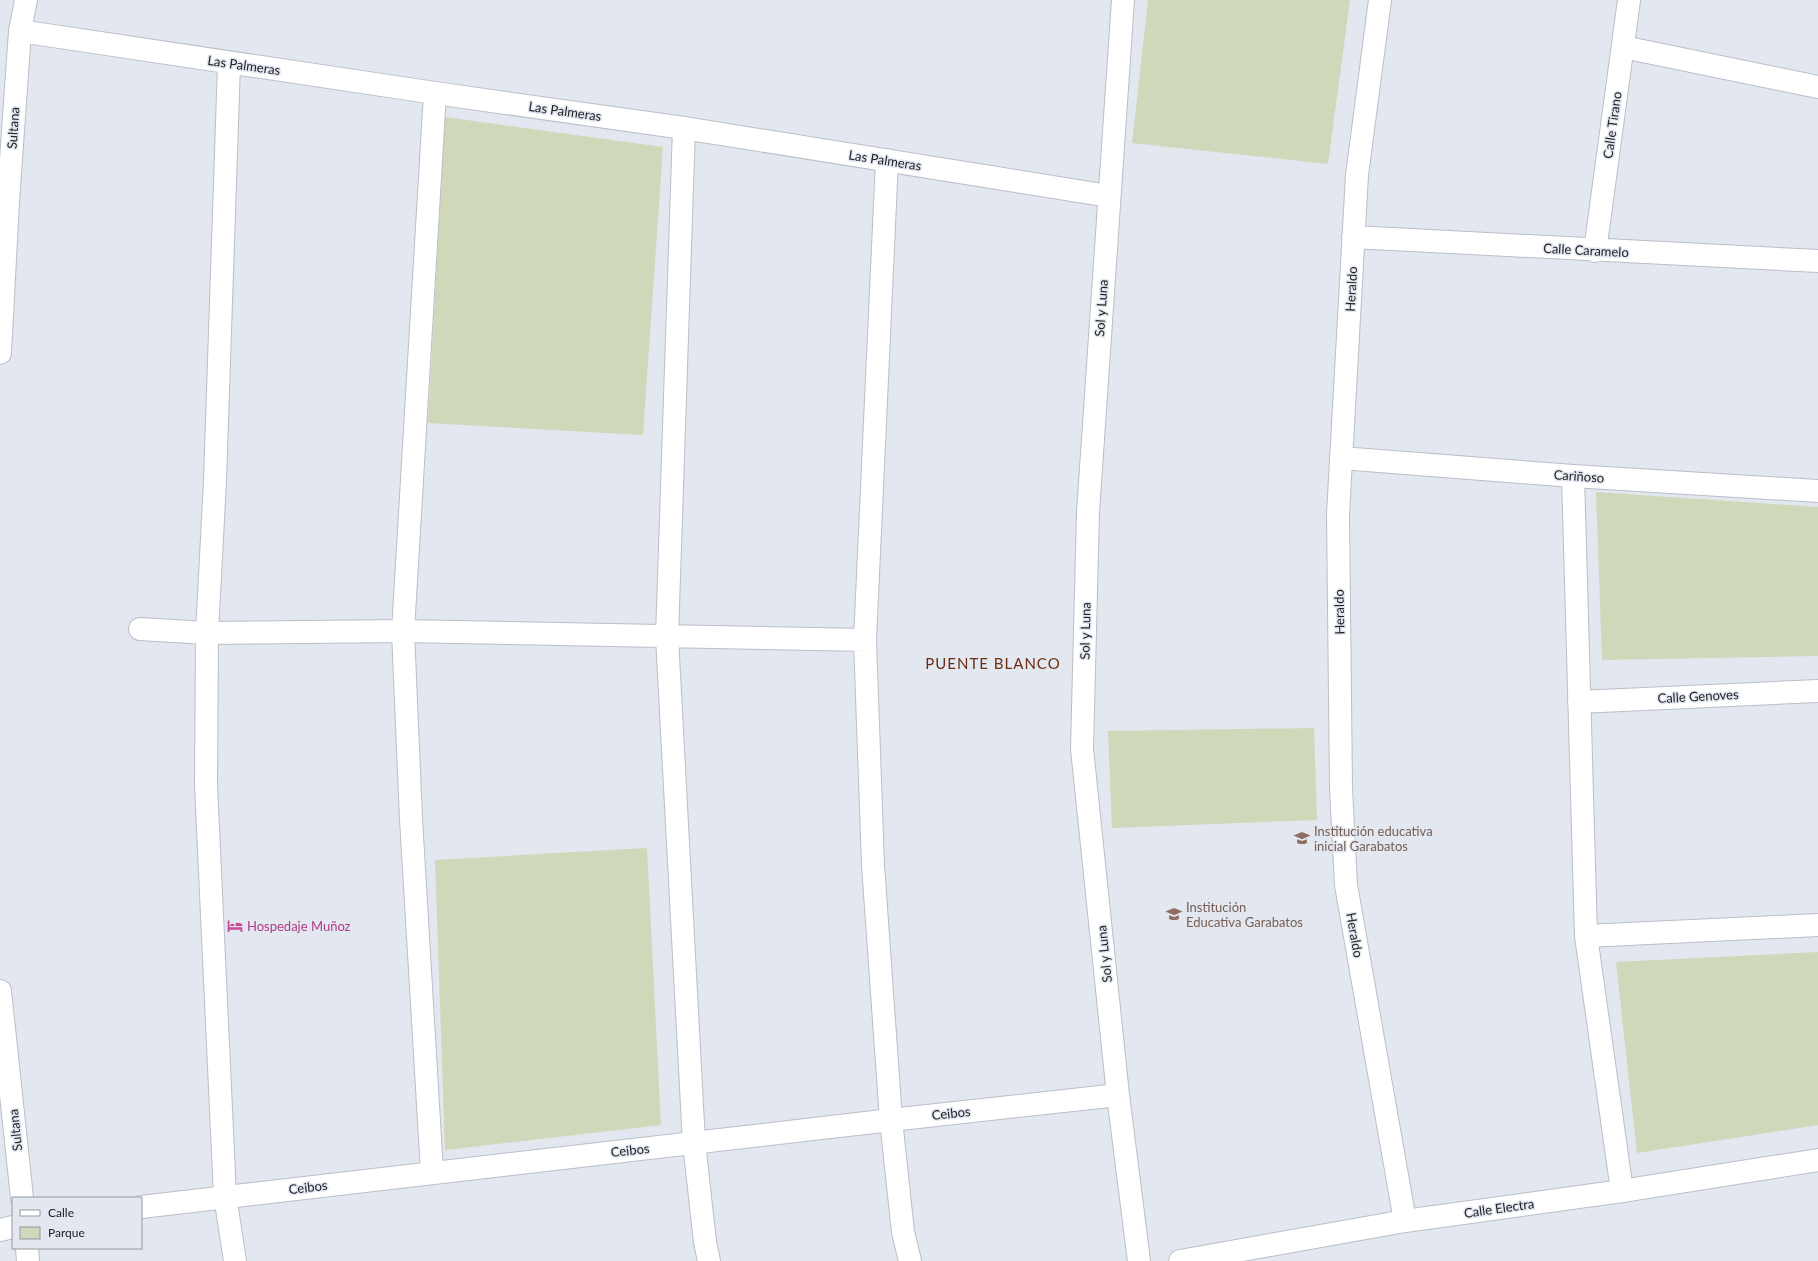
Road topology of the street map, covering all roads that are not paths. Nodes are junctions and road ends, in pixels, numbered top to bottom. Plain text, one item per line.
1 (26, 0) edge
2 (1122, 0) edge
3 (1380, 0) edge
4 (1629, 0) edge
5 (20, 32) junction
6 (1623, 47) junction
7 (230, 63) junction
8 (1818, 87) edge
9 (435, 93) junction
10 (684, 128) junction
11 (887, 160) junction
12 (1109, 196) junction
13 (4, 202) edge
14 (1354, 237) junction
15 (1595, 251) junction
16 (1818, 261) edge
17 (0, 353) edge
18 (1341, 458) junction
19 (1573, 476) junction
20 (1818, 491) edge
21 (140, 629) dead end
22 (403, 631) junction
23 (207, 633) junction
24 (667, 637) junction
25 (865, 640) junction
26 (1818, 691) edge
27 (1579, 702) junction
28 (1818, 925) edge
29 (1586, 936) junction
30 (0, 991) edge
31 (1118, 1095) junction
32 (891, 1120) junction
33 (694, 1143) junction
34 (1818, 1160) edge
35 (432, 1172) junction
36 (1622, 1191) junction
37 (225, 1196) junction
38 (22, 1197) edge
39 (142, 1207) edge
40 (1405, 1221) junction
41 (12, 1227) edge
42 (0, 1230) edge
43 (27, 1249) edge
44 (28, 1261) edge
45 (235, 1261) edge
46 (709, 1261) edge
47 (910, 1261) edge
48 (1139, 1261) edge
49 (1180, 1261) edge

1 - 5 street, Sultana
2 - 12 street, Sol y Luna
3 - 14 street, Heraldo
4 - 6 street, Calle Tirano
5 - 7 street, Las Palmeras
5 - 13 street, Sultana
6 - 8 street
6 - 15 street, Calle Tirano
7 - 9 street, Las Palmeras
7 - 23 street
9 - 10 street, Las Palmeras
9 - 22 street
10 - 11 street, Las Palmeras
10 - 24 street
11 - 12 street, Las Palmeras
11 - 25 street
12 - 31 street, Sol y Luna
13 - 17 street, Sultana
14 - 15 street, Calle Caramelo
14 - 18 street, Heraldo
15 - 16 street, Calle Caramelo
18 - 19 street, Cariñoso
18 - 40 street, Heraldo
19 - 20 street, Cariñoso
19 - 27 street
21 - 23 street
22 - 23 street
22 - 24 street
22 - 35 street
23 - 37 street
24 - 25 street
24 - 33 street
25 - 32 street
26 - 27 street, Calle Genoves
27 - 29 street
28 - 29 street
29 - 36 street
30 - 38 street, Sultana
31 - 32 street, Ceibos
31 - 48 street, Sol y Luna
32 - 33 street, Ceibos
32 - 47 street
33 - 35 street, Ceibos
33 - 46 street
34 - 36 street, Calle Electra
35 - 37 street, Ceibos
36 - 40 street, Calle Electra
37 - 39 street, Ceibos
37 - 45 street
40 - 49 street, Calle Electra
41 - 42 street
43 - 44 street

